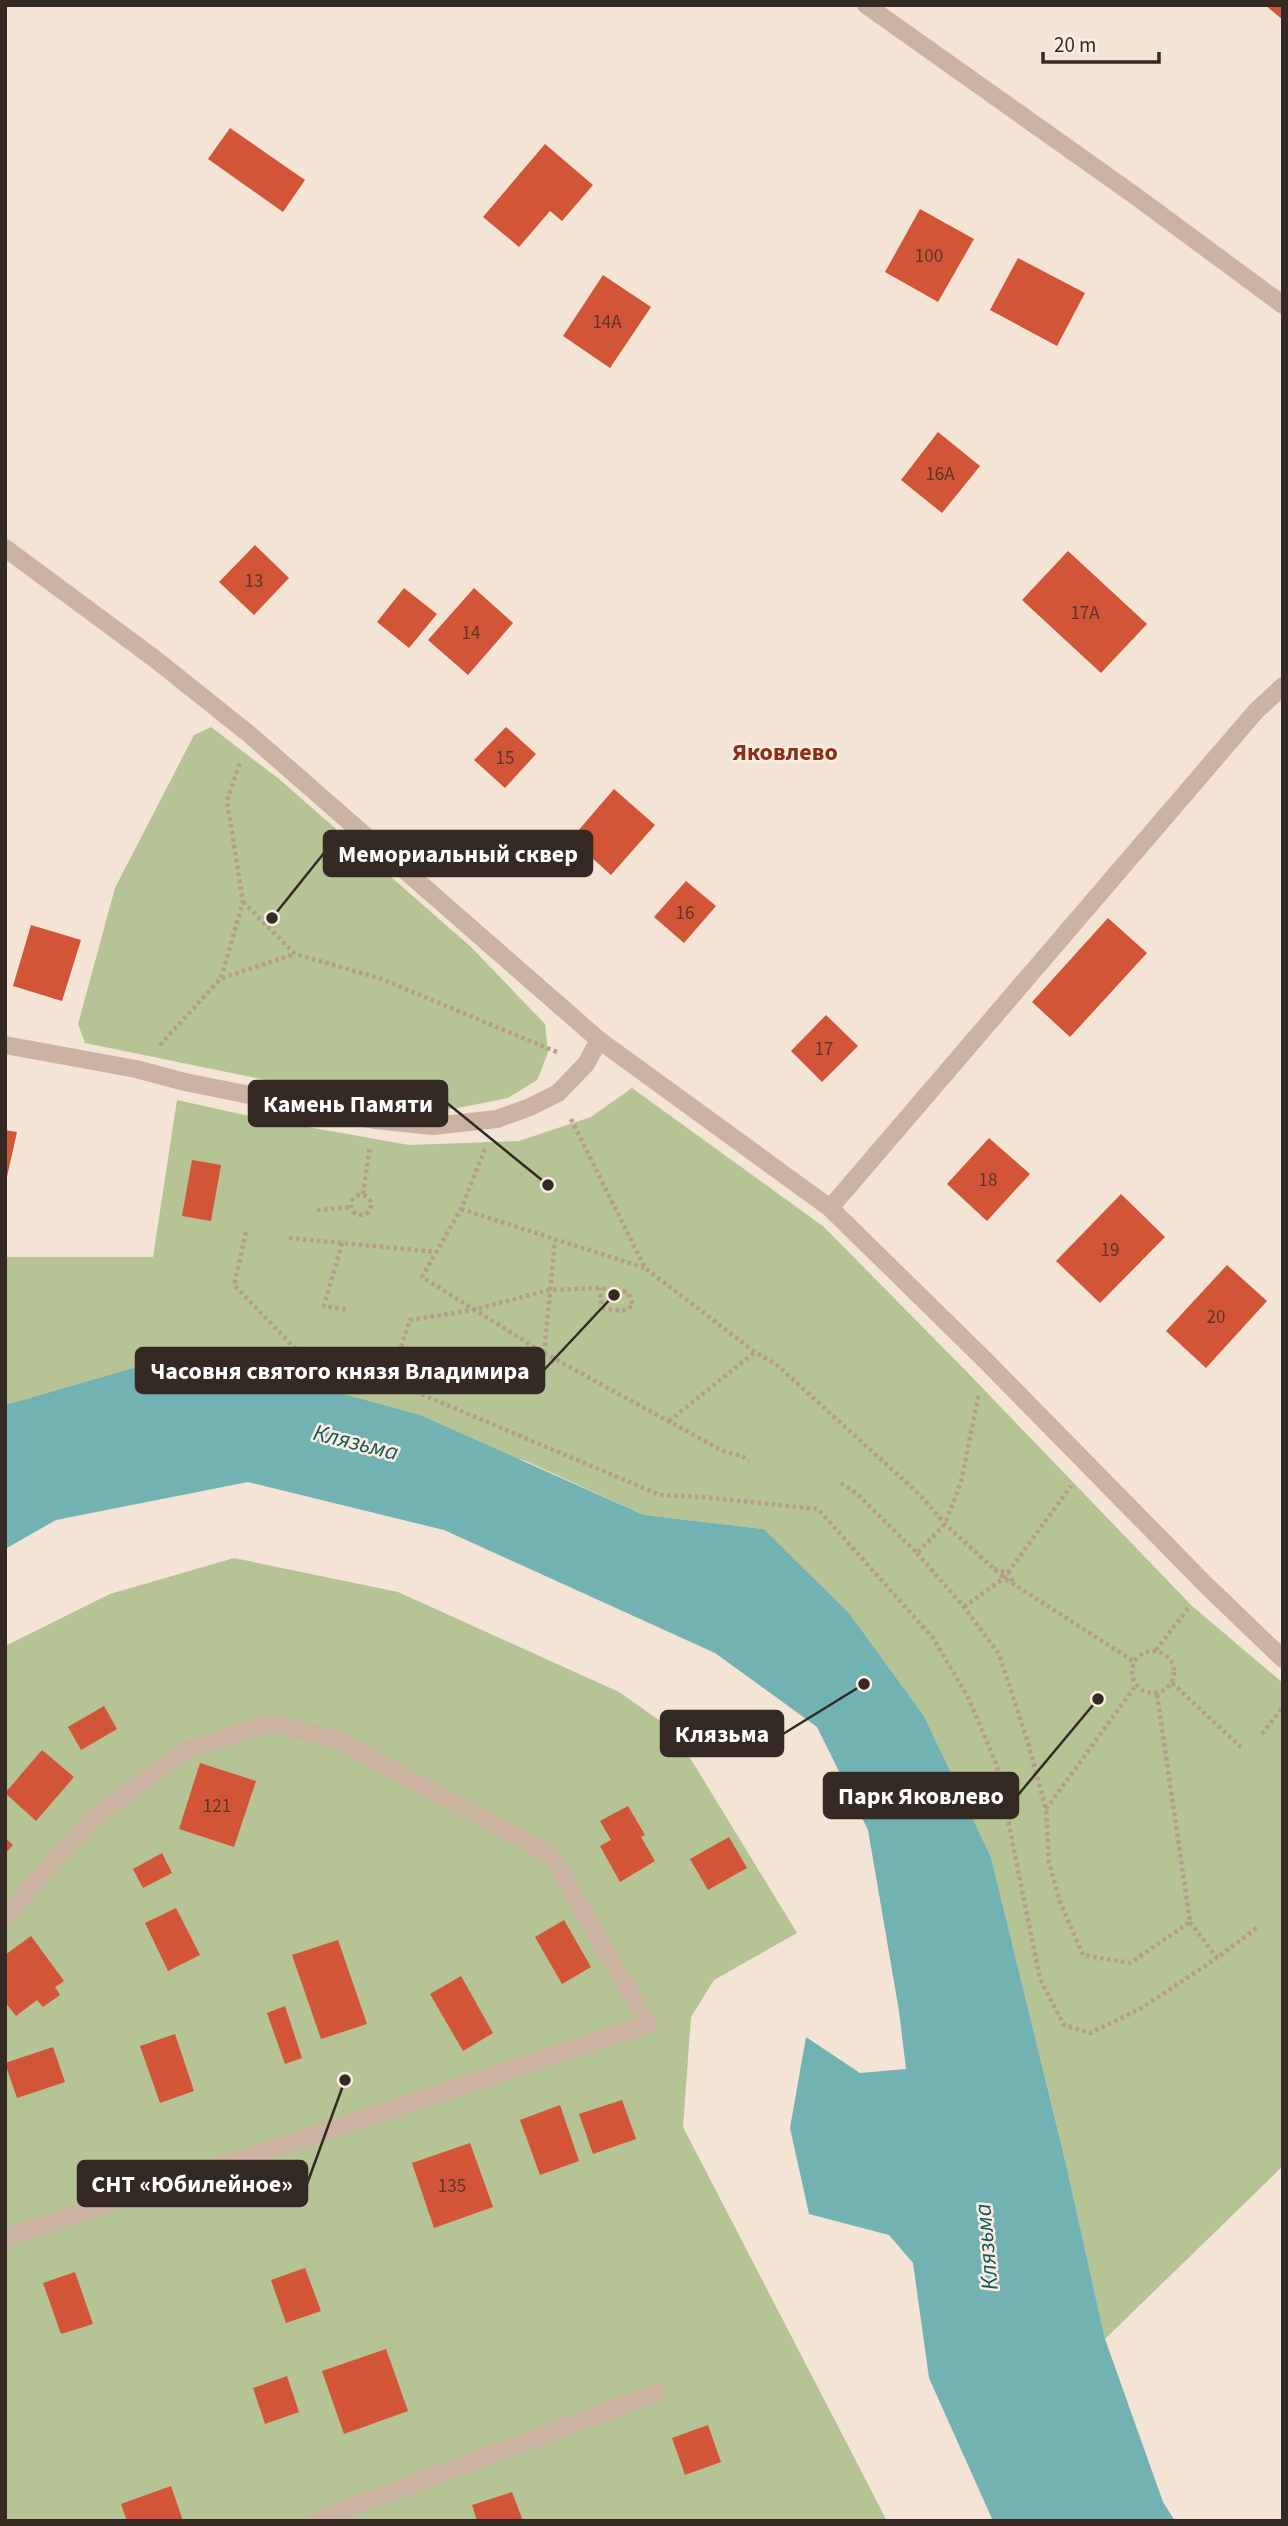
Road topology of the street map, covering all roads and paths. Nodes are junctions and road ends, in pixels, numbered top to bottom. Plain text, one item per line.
1 (866, 5) edge
2 (1283, 305) edge
3 (5, 548) edge
4 (1283, 686) edge
5 (248, 734) junction
6 (243, 902) junction
7 (295, 954) junction
8 (222, 978) junction
9 (600, 1040) junction
10 (5, 1045) edge
11 (586, 1064) junction
12 (136, 1069) junction
13 (558, 1093) junction
14 (497, 1119) junction
15 (374, 1120) junction
16 (363, 1194) dead end
17 (351, 1207) junction
18 (830, 1208) junction
19 (461, 1209) junction
20 (317, 1210) dead end
21 (246, 1232) dead end
22 (289, 1238) dead end
23 (555, 1241) junction
24 (342, 1243) junction
25 (436, 1252) junction
26 (645, 1268) junction
27 (599, 1288) junction
28 (549, 1290) junction
29 (349, 1310) dead end
30 (473, 1310) junction
31 (755, 1352) junction
32 (544, 1353) junction
33 (986, 1361) junction
34 (390, 1381) junction
35 (669, 1421) junction
36 (749, 1461) dead end
37 (1086, 1465) junction
38 (841, 1483) dead end
39 (945, 1524) junction
40 (917, 1553) junction
41 (993, 1569) junction
42 (1009, 1573) junction
43 (1004, 1578) junction
44 (1206, 1586) junction
45 (1015, 1587) junction
46 (964, 1607) junction
47 (1156, 1650) junction
48 (1283, 1659) edge
49 (1135, 1662) junction
50 (1172, 1683) junction
51 (1136, 1685) junction
52 (1157, 1694) junction
53 (1283, 1707) edge
54 (1262, 1734) dead end
55 (1241, 1747) dead end
56 (1046, 1809) junction
57 (5, 1917) edge
58 (1190, 1922) junction
59 (1258, 1927) dead end
60 (1217, 1958) junction
61 (5, 2238) edge
62 (656, 2393) dead end
63 (314, 2521) edge

1 - 2 street
3 - 5 street
4 - 18 street
5 - 6 path
5 - 9 street
6 - 7 path
6 - 8 path
7 - 8 path
7 - 11 path
8 - 12 path
9 - 11 street
9 - 18 street
10 - 12 street
11 - 13 street
12 - 15 street
13 - 14 street
13 - 26 path
14 - 15 street
14 - 19 path
15 - 16 path
17 - 17 path
17 - 20 path
18 - 33 street
19 - 23 path
19 - 25 path
21 - 34 path
22 - 24 path
23 - 26 path
23 - 28 path
24 - 25 path
24 - 29 path
25 - 30 path
26 - 31 path
27 - 27 path
27 - 28 path
28 - 30 path
28 - 32 path
30 - 32 path
30 - 34 path
31 - 35 path
31 - 39 path
32 - 35 path
33 - 37 street
33 - 39 path
34 - 60 path
35 - 36 path
37 - 42 path
37 - 44 street
38 - 40 path
39 - 40 path
39 - 41 path
40 - 46 path
41 - 42 path
41 - 43 path
42 - 43 path
42 - 45 path
43 - 45 path
43 - 46 path
44 - 47 path
44 - 48 street
45 - 49 path
46 - 56 path
47 - 49 path
47 - 50 path
49 - 51 path
50 - 52 path
50 - 55 path
51 - 52 path
51 - 56 path
52 - 58 path
53 - 54 path
56 - 58 path
57 - 61 street
58 - 60 path
59 - 60 path
62 - 63 street

